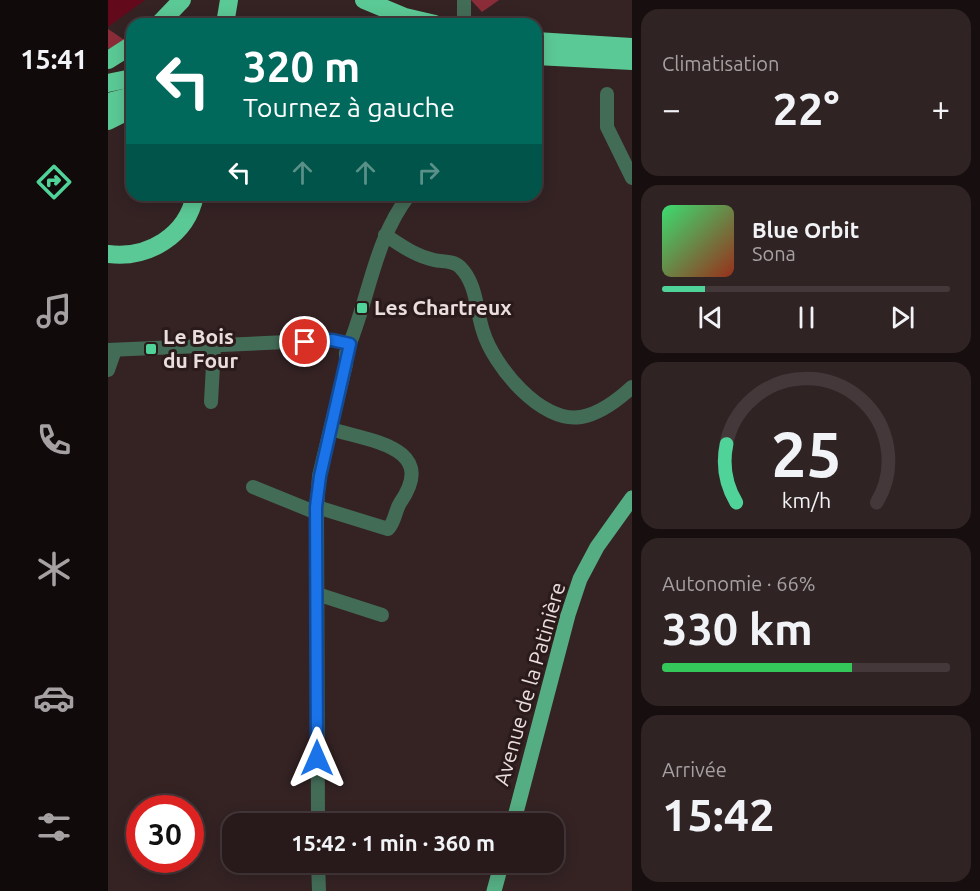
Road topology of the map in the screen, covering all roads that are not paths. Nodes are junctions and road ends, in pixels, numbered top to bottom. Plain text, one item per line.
1 (182, 0) edge
2 (229, 0) edge
3 (364, 0) edge
4 (465, 0) edge
5 (464, 16) dead end
6 (165, 18) edge
7 (226, 18) edge
8 (409, 18) edge
9 (542, 45) edge
10 (542, 46) edge
11 (632, 47) edge
12 (126, 49) edge
13 (108, 60) edge
14 (632, 61) edge
15 (126, 79) edge
16 (108, 83) edge
17 (607, 94) dead end
18 (126, 98) edge
19 (108, 102) edge
20 (126, 112) edge
21 (108, 121) edge
22 (632, 178) edge
23 (190, 201) edge
24 (193, 201) edge
25 (405, 201) edge
26 (385, 235) junction
27 (108, 246) edge
28 (108, 254) edge
29 (350, 344) junction
30 (214, 347) junction
31 (111, 350) edge
32 (108, 370) edge
33 (632, 387) edge
34 (211, 402) dead end
35 (331, 429) junction
36 (253, 487) dead end
37 (632, 498) edge
38 (316, 510) junction
39 (317, 594) junction
40 (382, 615) dead end
41 (318, 813) edge
42 (516, 813) edge
43 (318, 873) edge
44 (499, 873) edge
45 (319, 891) edge
46 (494, 891) edge

1 - 6 highway
2 - 7 highway
3 - 8 highway
4 - 5 street
9 - 11 highway
10 - 14 highway
12 - 13 highway
15 - 16 highway
17 - 22 street
18 - 19 highway
20 - 21 highway
23 - 27 highway
24 - 28 highway
25 - 26 street
26 - 29 street
26 - 33 street
29 - 30 street
29 - 35 street
30 - 31 street
30 - 34 street
31 - 32 street
35 - 38 street
35 - 38 street
36 - 38 street
37 - 42 main road, Avenue de la Patinière
38 - 39 street
39 - 40 street
39 - 41 street
43 - 45 street
44 - 46 main road

